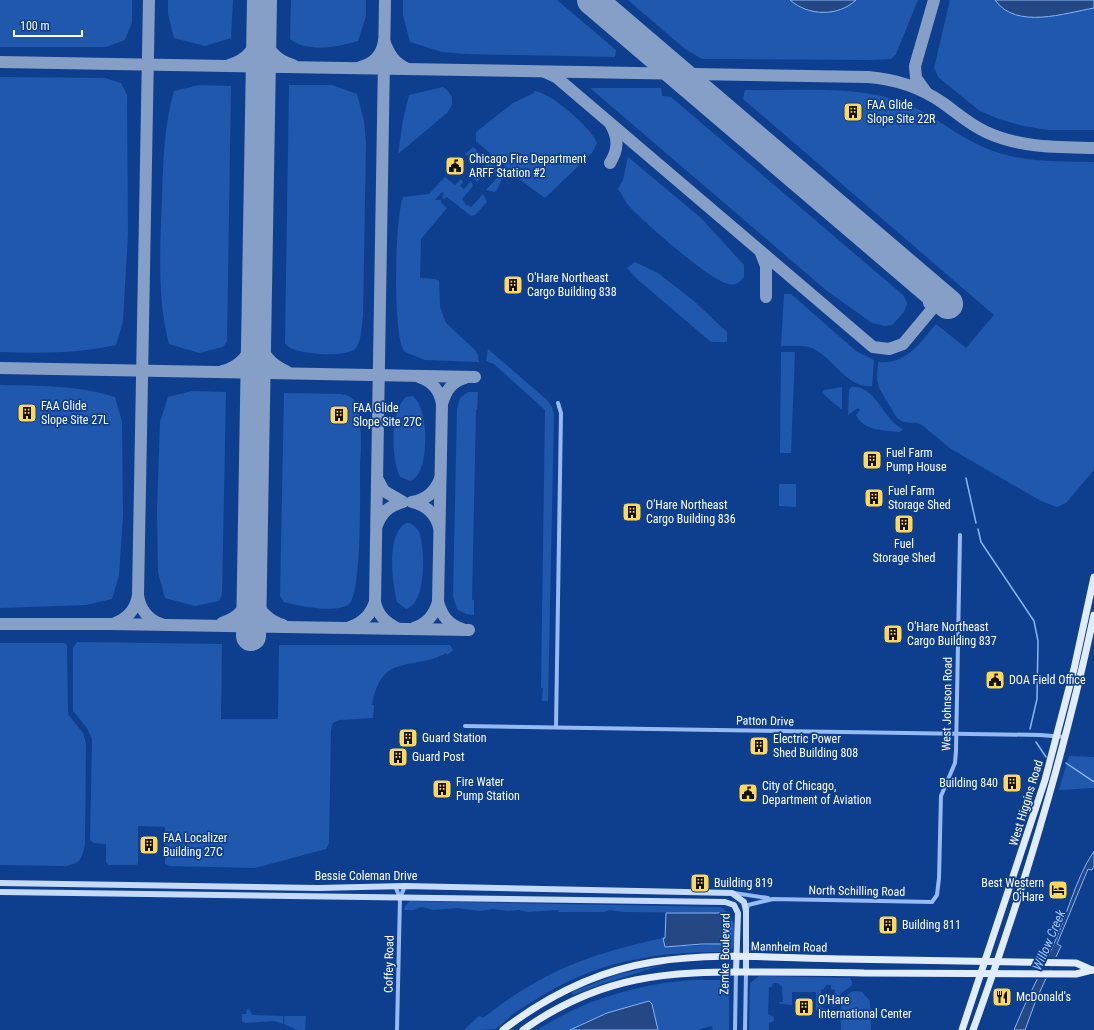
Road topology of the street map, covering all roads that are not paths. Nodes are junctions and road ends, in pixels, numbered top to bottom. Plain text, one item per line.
1 (558, 403) dead end
2 (960, 535) dead end
3 (1094, 577) edge
4 (1094, 615) edge
5 (465, 726) dead end
6 (556, 727) junction
7 (957, 734) junction
8 (1057, 736) junction
9 (1065, 737) junction
10 (0, 883) edge
11 (395, 886) junction
12 (404, 886) junction
13 (643, 891) junction
14 (0, 892) edge
15 (732, 893) junction
16 (937, 895) joint
17 (400, 898) junction
18 (773, 899) junction
19 (642, 901) junction
20 (686, 902) joint
21 (746, 911) junction
22 (737, 958) junction
23 (746, 958) junction
24 (985, 961) junction
25 (997, 962) junction
26 (1093, 970) edge
27 (736, 972) junction
28 (746, 972) junction
29 (993, 973) junction
30 (981, 974) junction
31 (397, 1030) edge
32 (503, 1030) edge
33 (523, 1030) edge
34 (735, 1030) edge
35 (745, 1030) edge
36 (962, 1030) edge
37 (973, 1030) edge

1 - 6 street
2 - 7 street, West Johnson Road
3 - 8 main road, West Higgins Road
4 - 9 main road, West Higgins Road
5 - 6 street, Patton Drive
6 - 7 street, Patton Drive
7 - 8 street, Patton Drive
7 - 16 street, West Johnson Road
8 - 9 street, Patton Drive
8 - 24 main road, West Higgins Road
9 - 25 main road, West Higgins Road
10 - 11 street, Bessie Coleman Drive
11 - 12 street, Bessie Coleman Drive
11 - 17 street, Coffey Road
12 - 13 street, Bessie Coleman Drive
12 - 17 street, Coffey Road
13 - 15 street, Bessie Coleman Drive
13 - 19 street
14 - 17 street, Bessie Coleman Drive
15 - 18 street, North Schilling Road
15 - 21 street, Zemke Boulevard
16 - 18 street, North Schilling Road
17 - 19 street, Bessie Coleman Drive
17 - 31 street, Coffey Road
18 - 21 street, North Schilling Road
19 - 20 street, Bessie Coleman Drive
20 - 22 street, Zemke Boulevard
21 - 23 street, Zemke Boulevard
22 - 23 main road, Mannheim Road
22 - 27 street, Zemke Boulevard
22 - 32 main road, Mannheim Road
23 - 24 main road, Mannheim Road
23 - 28 street, Zemke Boulevard
24 - 25 main road, Mannheim Road
24 - 30 main road, West Higgins Road
25 - 26 main road, Mannheim Road
25 - 29 main road, West Higgins Road
26 - 29 main road, Mannheim Road
27 - 28 main road, Mannheim Road
27 - 33 main road, Mannheim Road
27 - 34 street, Zemke Boulevard
28 - 30 main road, Mannheim Road
28 - 35 street, Zemke Boulevard
29 - 30 main road, Mannheim Road
29 - 37 main road, West Higgins Road
30 - 36 main road, West Higgins Road

